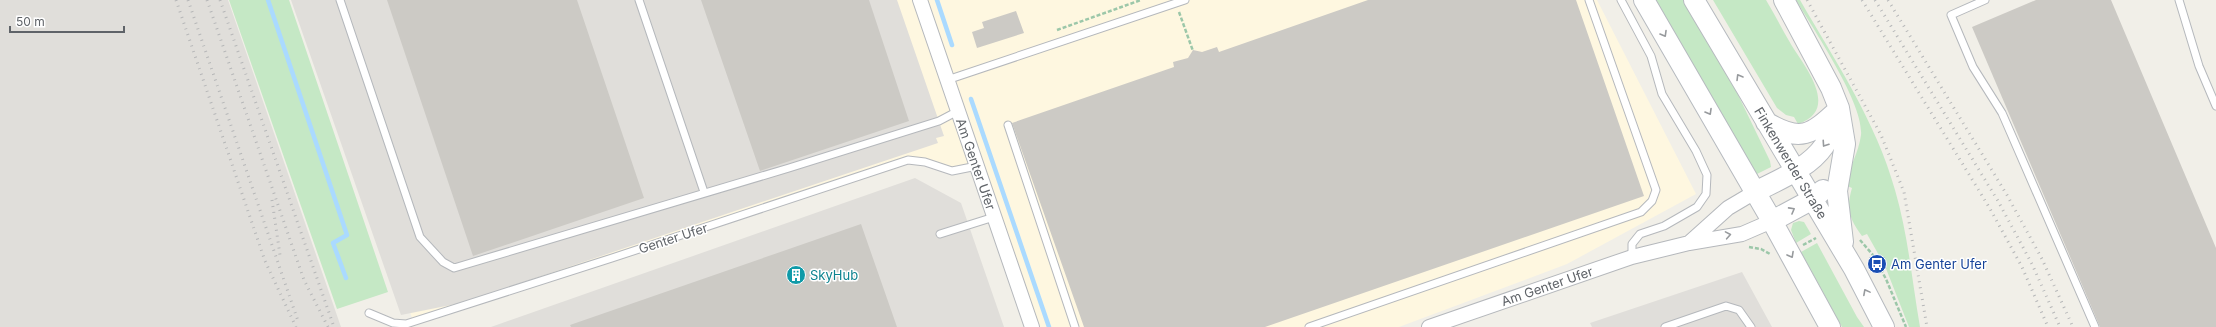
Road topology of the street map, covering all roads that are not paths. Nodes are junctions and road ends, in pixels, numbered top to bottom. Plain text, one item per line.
1 (340, 0) edge
2 (639, 0) edge
3 (920, 0) edge
4 (1185, 0) edge
5 (1589, 0) edge
6 (1621, 0) edge
7 (1644, 0) edge
8 (1694, 0) edge
9 (1784, 0) edge
10 (1985, 0) edge
11 (2179, 0) edge
12 (947, 80) junction
13 (2216, 106) edge
14 (1839, 108) junction
15 (958, 111) junction
16 (1766, 122) junction
17 (1008, 125) dead end
18 (977, 166) junction
19 (1795, 170) junction
20 (1839, 173) junction
21 (704, 192) junction
22 (1755, 192) junction
23 (1813, 199) junction
24 (994, 217) junction
25 (1772, 221) junction
26 (940, 234) dead end
27 (1689, 243) junction
28 (1845, 254) junction
29 (1632, 257) junction
30 (370, 313) dead end
31 (1032, 327) edge
32 (1075, 327) edge
33 (1309, 327) edge
34 (1429, 327) edge
35 (1665, 327) edge
36 (1751, 327) edge
37 (1830, 327) edge
38 (1884, 327) edge
39 (2094, 327) edge

1 - 21 lane
2 - 21 lane
3 - 12 street, Am Genter Ufer
4 - 12 lane
5 - 33 lane
6 - 29 lane
7 -> 22 main road
16 -> 8 main road, Finkenwerder Straße
9 - 14 main road
10 - 39 lane
11 - 13 lane
12 - 15 street, Am Genter Ufer
14 - 16 main road
14 -> 19 main road
14 - 20 main road
15 - 18 street, Am Genter Ufer
15 - 21 lane
16 - 19 main road, Finkenwerder Straße
17 - 32 lane
18 - 24 street, Am Genter Ufer
18 - 30 lane, Genter Ufer
19 - 22 main road
19 - 23 main road, Finkenwerder Straße
20 - 23 main road
20 - 28 main road
22 - 25 main road
22 - 27 street, Am Genter Ufer
25 -> 23 main road
23 - 28 main road, Finkenwerder Straße
24 - 26 lane
24 - 31 street, Am Genter Ufer
27 -> 25 street, Am Genter Ufer
25 -> 37 main road
27 - 29 street, Am Genter Ufer
38 -> 28 main road, Finkenwerder Straße
29 - 34 street, Am Genter Ufer
35 - 36 lane

